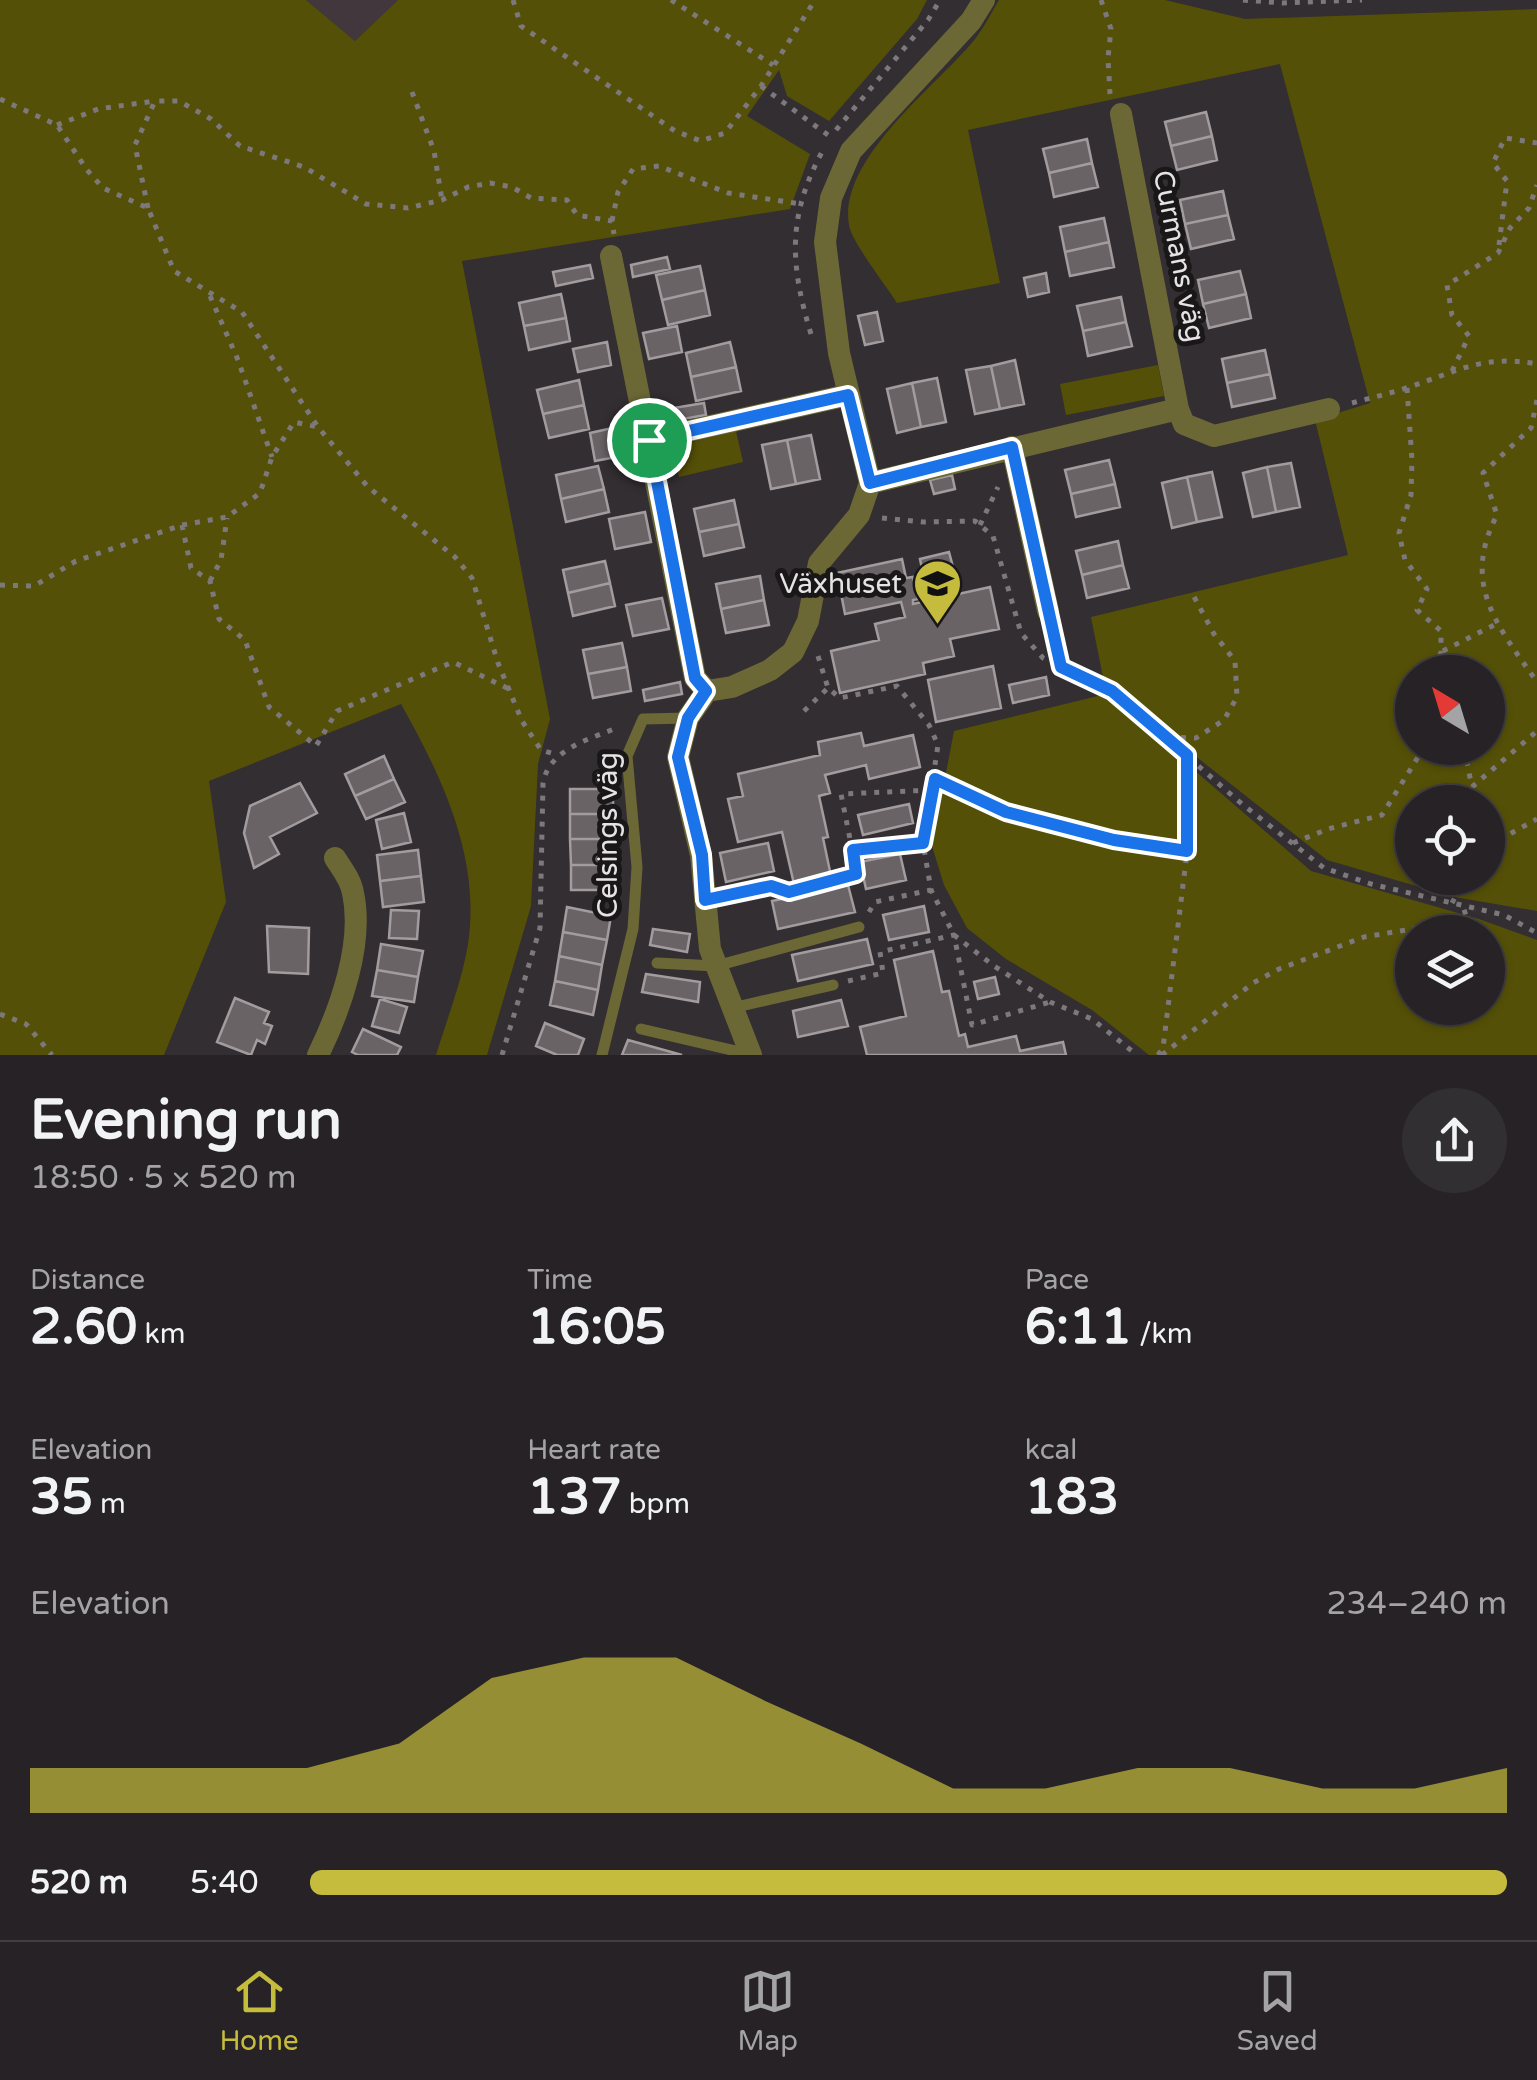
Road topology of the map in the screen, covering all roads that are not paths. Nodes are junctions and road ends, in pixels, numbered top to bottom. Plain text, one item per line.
1 (984, 0) edge
2 (1121, 114) road end
3 (610, 256) road end
4 (848, 395) junction
5 (1178, 409) junction
6 (1329, 409) road end
7 (649, 440) junction
8 (1014, 457) junction
9 (870, 483) junction
10 (1048, 610) road end
11 (706, 691) junction
12 (688, 718) junction
13 (336, 858) dead end
14 (814, 886) road end
15 (705, 900) junction
16 (860, 928) road end
17 (658, 963) dead end
18 (716, 966) junction
19 (832, 985) road end
20 (732, 1008) junction
21 (641, 1029) dead end
22 (318, 1055) edge
23 (602, 1055) edge
24 (751, 1055) edge

1 - 4 street
2 - 5 street, Curmans väg
3 - 7 street
4 - 7 street
4 - 9 street
5 - 6 street
5 - 8 street
7 - 11 street
8 - 9 street
8 - 10 street
9 - 11 street
11 - 12 street
12 - 15 street
12 - 23 lane, Celsings väg
13 - 22 street
14 - 15 lane
15 - 18 street
16 - 18 lane
17 - 18 lane
18 - 20 street
19 - 20 lane
20 - 24 street
21 - 24 lane

